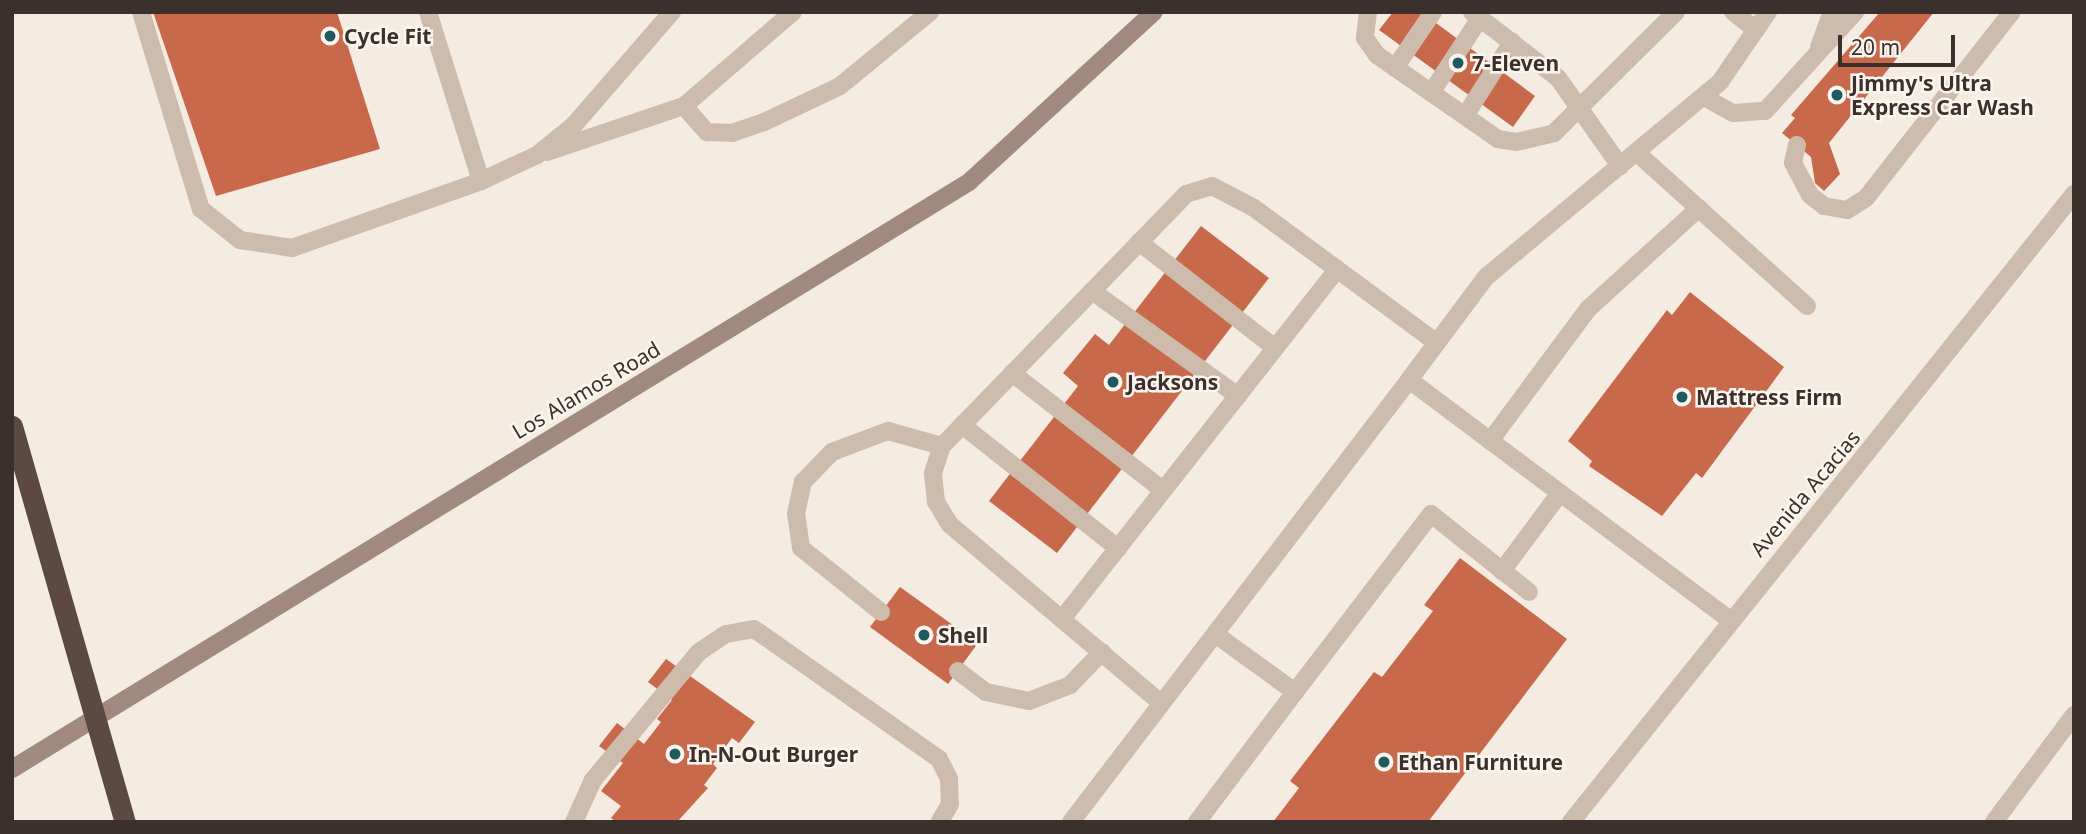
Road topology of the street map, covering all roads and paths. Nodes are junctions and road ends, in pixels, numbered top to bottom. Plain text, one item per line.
1 (141, 12) edge
2 (428, 12) edge
3 (672, 12) edge
4 (793, 12) edge
5 (930, 12) edge
6 (1154, 12) edge
7 (1368, 12) edge
8 (1433, 12) edge
9 (1676, 12) edge
10 (1733, 12) edge
11 (1768, 12) edge
12 (1832, 12) edge
13 (1855, 12) edge
14 (2012, 12) edge
15 (1476, 15) edge
16 (1756, 30) junction
17 (1512, 42) junction
18 (1819, 47) junction
19 (1395, 68) junction
20 (1431, 93) junction
21 (1704, 97) junction
22 (684, 106) junction
23 (1577, 111) junction
24 (1465, 116) junction
25 (1797, 145) dead end
26 (1636, 152) junction
27 (537, 156) junction
28 (1620, 166) junction
29 (481, 181) junction
30 (2074, 194) edge
31 (1699, 208) junction
32 (1139, 242) junction
33 (1337, 269) junction
34 (1092, 290) junction
35 (1807, 306) dead end
36 (1437, 343) junction
37 (1275, 348) junction
38 (1012, 373) junction
39 (1409, 380) junction
40 (1238, 396) junction
41 (962, 425) junction
42 (12, 426) edge
43 (1490, 441) junction
44 (942, 446) junction
45 (1163, 490) junction
46 (1560, 493) junction
47 (1118, 548) junction
48 (1502, 571) junction
49 (1530, 592) dead end
50 (881, 612) dead end
51 (1062, 619) junction
52 (1730, 620) junction
53 (1214, 634) junction
54 (1102, 652) junction
55 (958, 671) dead end
56 (1295, 692) junction
57 (1161, 703) junction
58 (2074, 715) edge
59 (93, 718) junction
60 (12, 769) edge
61 (940, 821) edge
62 (125, 822) edge
63 (574, 822) edge
64 (1070, 822) edge
65 (1197, 822) edge
66 (1572, 822) edge
67 (1994, 822) edge

1 - 29 street
2 - 29 street
3 - 27 street
4 - 22 street
5 - 22 street
6 - 59 main road, Los Alamos Road
7 - 19 street
8 - 19 street
9 - 23 street
10 - 16 street
11 - 16 street
12 - 18 street
13 - 18 street
14 - 25 street
15 - 17 street
15 - 20 street
16 - 21 street
17 - 23 street
17 - 24 street
18 - 21 street
19 - 20 street
20 - 24 street
21 - 26 street
22 - 27 street
23 - 24 street
23 - 28 street
26 - 28 street
26 - 31 street
27 - 29 street
28 - 36 street
30 - 52 street, Avenida Acacias
31 - 35 street
31 - 43 street
32 - 33 street
32 - 34 street
32 - 37 street
33 - 36 street
33 - 37 street
34 - 38 street
34 - 40 street
36 - 39 street
37 - 40 street
38 - 41 street
38 - 45 street
39 - 43 street
39 - 53 street
40 - 45 street
41 - 44 street
41 - 47 street
42 - 59 highway
43 - 46 street
44 - 50 street
44 - 51 street
45 - 47 street
46 - 48 street
46 - 52 street
47 - 51 street
48 - 49 street
48 - 56 street
51 - 54 street
52 - 66 street, Avenida Acacias
53 - 56 street
53 - 57 street
54 - 55 street
54 - 57 street
56 - 65 street
57 - 64 street
58 - 67 street
59 - 60 main road, Los Alamos Road
59 - 62 highway
61 - 63 street

